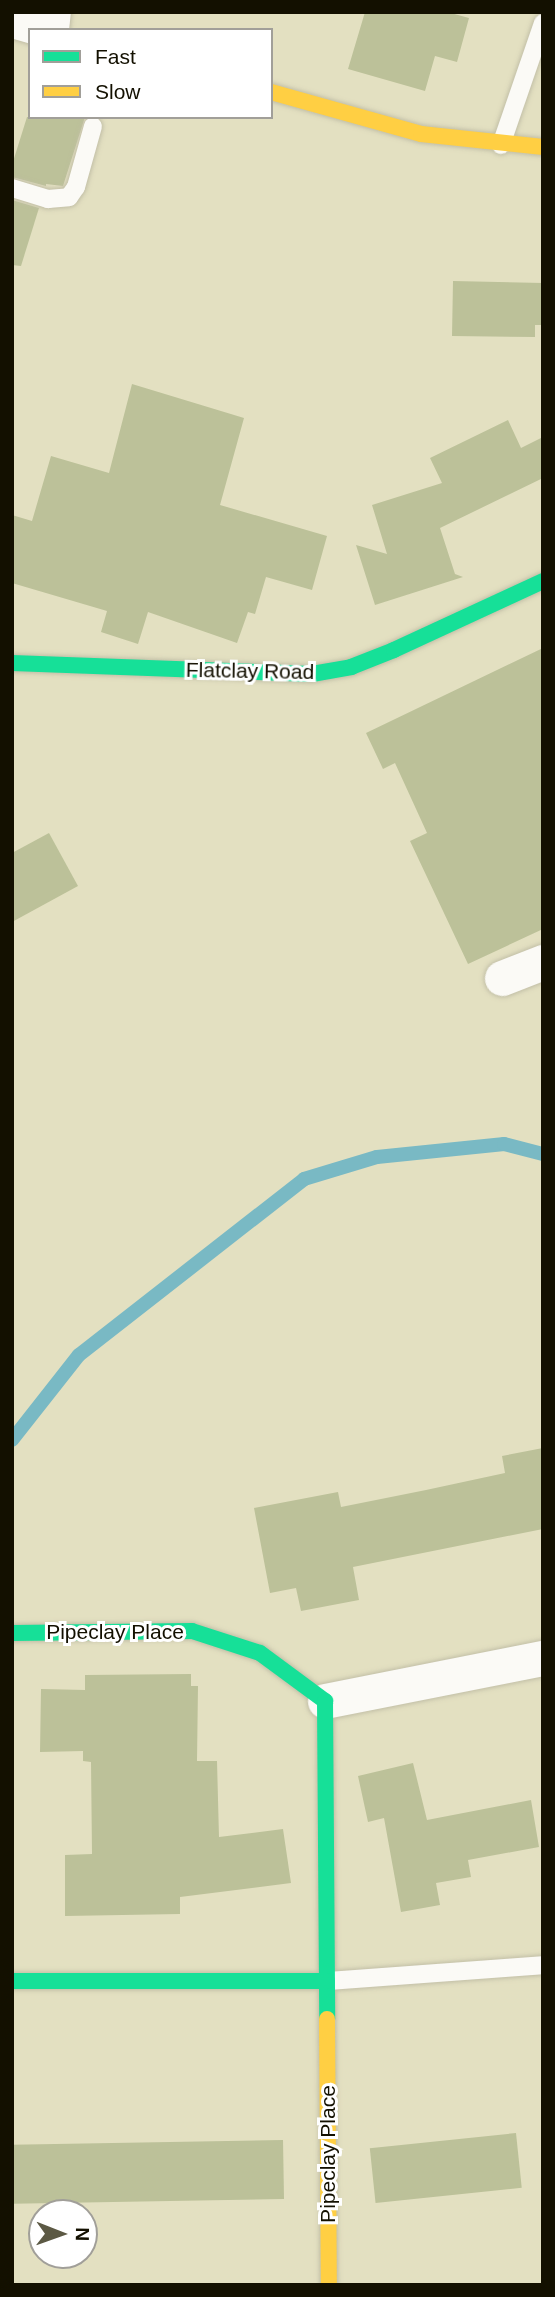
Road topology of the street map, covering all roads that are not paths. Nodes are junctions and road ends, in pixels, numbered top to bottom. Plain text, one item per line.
1 (12, 20) edge
2 (543, 23) edge
3 (41, 28) edge
4 (273, 93) edge
5 (93, 125) dead end
6 (501, 145) junction
7 (543, 147) edge
8 (12, 188) edge
9 (543, 581) edge
10 (16, 670) edge
11 (543, 962) edge
12 (502, 978) dead end
13 (12, 1633) edge
14 (543, 1658) edge
15 (325, 1701) junction
16 (543, 1965) edge
17 (12, 1980) edge
18 (327, 1982) junction
19 (329, 2285) edge

1 - 3 street
2 - 6 lane
4 - 6 street
5 - 8 lane
6 - 7 street
9 - 10 street, Flatclay Road
11 - 12 street
13 - 15 street, Pipeclay Place
14 - 15 street
15 - 18 street, Pipeclay Place
16 - 18 lane
17 - 18 street
18 - 19 street, Pipeclay Place

